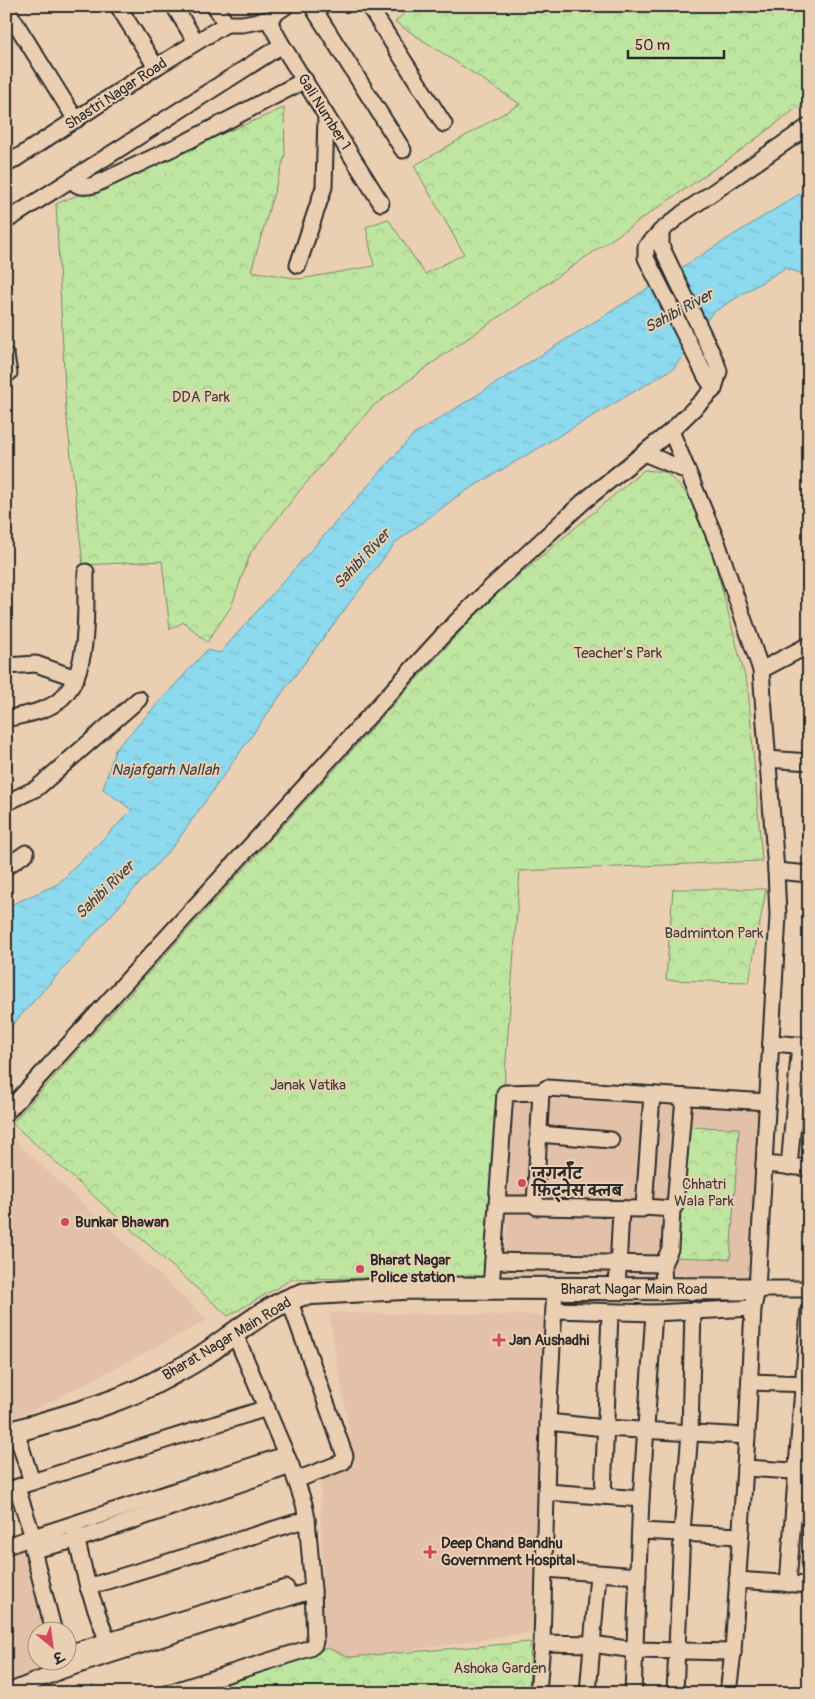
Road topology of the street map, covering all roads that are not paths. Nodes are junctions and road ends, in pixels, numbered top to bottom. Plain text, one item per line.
1 (118, 6) edge
2 (174, 6) edge
3 (215, 6) edge
4 (286, 6) edge
5 (312, 6) edge
6 (370, 6) edge
7 (6, 8) edge
8 (271, 19) junction
9 (226, 24) junction
10 (196, 42) junction
11 (282, 45) junction
12 (156, 67) junction
13 (304, 80) junction
14 (326, 115) junction
15 (76, 120) junction
16 (444, 124) dead end
17 (809, 126) edge
18 (403, 150) dead end
19 (6, 165) edge
20 (72, 180) junction
21 (381, 203) dead end
22 (6, 221) edge
23 (661, 238) junction
24 (298, 265) dead end
25 (6, 356) edge
26 (9, 373) dead end
27 (713, 379) junction
28 (671, 431) junction
29 (644, 453) junction
30 (687, 471) junction
31 (86, 572) dead end
32 (809, 645) edge
33 (6, 666) edge
34 (760, 670) junction
35 (76, 678) junction
36 (138, 700) dead end
37 (6, 719) edge
38 (767, 759) junction
39 (809, 762) edge
40 (6, 803) edge
41 (26, 853) dead end
42 (6, 867) edge
43 (776, 871) junction
44 (809, 874) edge
45 (771, 1043) junction
46 (804, 1046) edge
47 (541, 1092) junction
48 (652, 1095) junction
49 (684, 1097) junction
50 (768, 1102) junction
51 (6, 1113) edge
52 (539, 1134) junction
53 (611, 1140) dead end
54 (764, 1164) junction
55 (789, 1167) junction
56 (809, 1168) edge
57 (496, 1204) junction
58 (536, 1204) junction
59 (644, 1207) junction
60 (672, 1209) junction
61 (621, 1210) junction
62 (493, 1260) junction
63 (619, 1264) junction
64 (663, 1264) junction
65 (491, 1288) junction
66 (555, 1289) junction
67 (618, 1289) junction
68 (664, 1289) junction
69 (809, 1289) edge
70 (755, 1298) junction
71 (289, 1299) junction
72 (554, 1310) junction
73 (693, 1310) junction
74 (809, 1310) edge
75 (610, 1313) junction
76 (654, 1313) junction
77 (234, 1332) junction
78 (751, 1382) junction
79 (806, 1384) edge
80 (267, 1408) junction
81 (548, 1422) junction
82 (605, 1428) junction
83 (647, 1430) junction
84 (690, 1432) junction
85 (11, 1433) edge
86 (747, 1436) junction
87 (291, 1467) junction
88 (745, 1468) junction
89 (802, 1472) edge
90 (32, 1482) junction
91 (12, 1490) edge
92 (547, 1492) junction
93 (603, 1496) junction
94 (642, 1499) junction
95 (308, 1519) junction
96 (73, 1524) junction
97 (640, 1531) junction
98 (682, 1532) junction
99 (740, 1536) junction
100 (76, 1540) junction
101 (33, 1544) junction
102 (6, 1546) edge
103 (545, 1569) junction
104 (598, 1574) junction
105 (638, 1576) junction
106 (737, 1580) junction
107 (788, 1584) junction
108 (809, 1585) edge
109 (312, 1586) junction
110 (88, 1587) junction
111 (52, 1622) edge
112 (107, 1640) junction
113 (542, 1643) junction
114 (592, 1644) junction
115 (78, 1650) edge
116 (634, 1650) junction
117 (677, 1651) junction
118 (733, 1652) junction
119 (78, 1661) edge
120 (50, 1672) edge
121 (6, 1693) edge
122 (168, 1693) edge
123 (538, 1693) edge
124 (588, 1693) edge
125 (634, 1693) edge
126 (675, 1693) edge
127 (728, 1693) edge

1 - 12 street
2 - 10 street
3 - 9 street
4 - 8 street
5 - 18 street
6 - 16 street
7 - 15 street
8 - 9 street
8 - 11 street, Gali Number 1
9 - 10 street, Shastri Nagar Road
10 - 12 street, Shastri Nagar Road
11 - 13 street, Gali Number 1
11 - 20 street
12 - 15 street, Shastri Nagar Road
13 - 14 street, Gali Number 1
13 - 20 street
14 - 21 street, Gali Number 1
14 - 24 street
15 - 19 street, Shastri Nagar Road
17 - 23 street
20 - 22 street
23 - 27 street
23 - 27 street
25 - 26 street
27 - 28 street
28 - 29 street
28 - 30 street
29 - 30 street
29 - 51 street
30 - 34 street
31 - 35 street
32 - 34 street
33 - 35 street
34 - 38 street
35 - 37 street
36 - 40 street
38 - 39 street
38 - 43 street
41 - 42 street
43 - 44 street
43 - 45 street
45 - 46 street
45 - 50 street
46 - 55 street
47 - 48 street
47 - 52 street
47 - 57 street
48 - 49 street
48 - 59 street
49 - 50 street
49 - 60 street
50 - 54 street
52 - 53 street
52 - 58 street
54 - 55 street
54 - 70 street
55 - 56 street
57 - 58 street
57 - 62 street
58 - 61 street
59 - 60 street
59 - 61 street
60 - 64 street
61 - 63 street
62 - 63 street
62 - 65 street
63 - 64 street
63 - 67 street
64 - 68 street
65 - 66 street, Bharat Nagar Main Road
65 - 71 street, Bharat Nagar Main Road
66 - 67 street, Bharat Nagar Main Road
66 - 72 street
67 - 68 street, Bharat Nagar Main Road
68 - 70 street, Bharat Nagar Main Road
69 - 70 street
70 - 73 street
70 - 78 street
71 - 77 street, Bharat Nagar Main Road
71 - 87 street
72 - 75 street
72 - 81 street
73 - 76 street
73 - 84 street
74 - 79 street
75 - 76 street
75 - 82 street
76 - 83 street
77 - 80 street
77 - 85 street, Bharat Nagar Main Road
78 - 79 street
78 - 86 street
79 - 89 street
80 - 87 street
80 - 90 street
81 - 82 street
81 - 92 street
82 - 83 street
82 - 93 street
83 - 84 street
83 - 94 street
84 - 86 street
84 - 98 street
85 - 90 street
86 - 88 street
87 - 95 street
87 - 96 street
87 - 100 street
88 - 89 street
88 - 99 street
89 - 107 street
90 - 91 street
91 - 101 street
92 - 93 street
92 - 103 street
93 - 94 street
94 - 97 street
95 - 109 street
95 - 110 street
96 - 100 street
96 - 101 street
97 - 98 street
97 - 105 street
98 - 99 street
98 - 117 street
99 - 106 street
100 - 101 street
100 - 110 street
101 - 102 street
101 - 111 street
103 - 104 street
103 - 113 street
104 - 105 street
104 - 114 street
105 - 116 street
106 - 107 street
106 - 118 street
107 - 108 street
109 - 112 street
109 - 119 street
109 - 122 street
110 - 112 street
112 - 115 street
113 - 114 street
113 - 123 street
114 - 116 street
114 - 124 street
116 - 117 street
116 - 125 street
117 - 118 street
117 - 126 street
118 - 127 street
120 - 121 street

